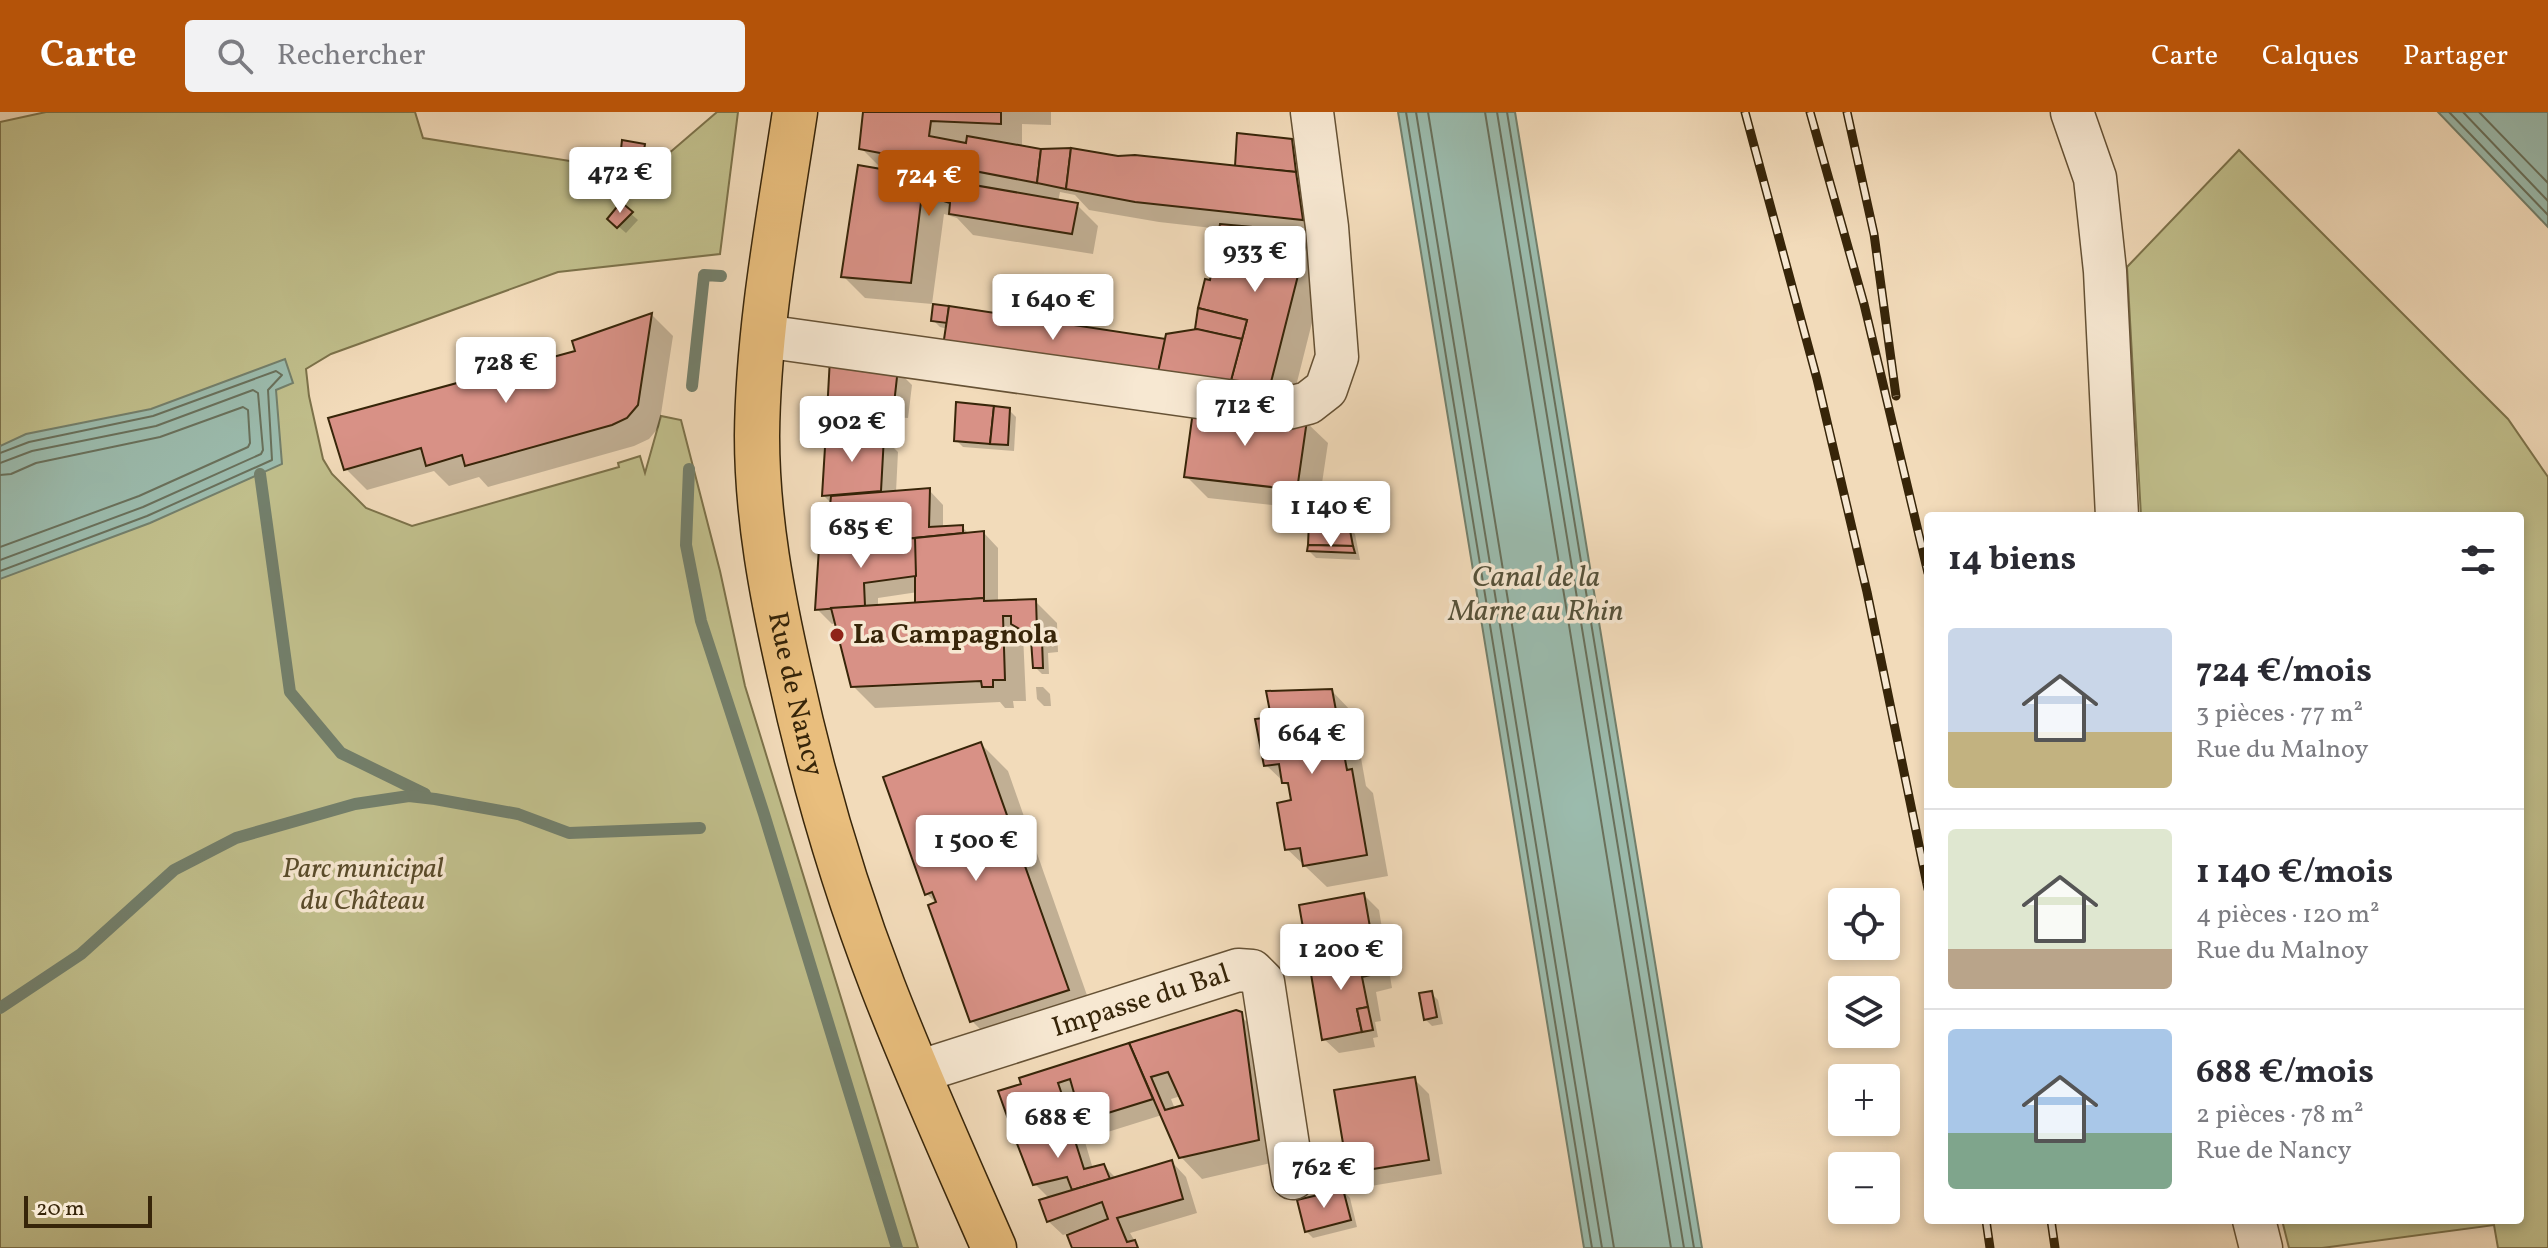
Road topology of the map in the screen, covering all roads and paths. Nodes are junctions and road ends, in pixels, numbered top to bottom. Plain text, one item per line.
1 (795, 112) edge
2 (1312, 112) edge
3 (2072, 112) edge
4 (764, 336) junction
5 (2117, 512) edge
6 (918, 1072) junction
7 (1293, 1178) dead end
8 (2255, 1224) edge
9 (994, 1248) edge
10 (2261, 1248) edge

1 - 4 main road, Rue de Nancy
2 - 4 street
3 - 5 street
4 - 6 main road, Rue de Nancy
6 - 7 street, Impasse du Bal
6 - 9 main road, Rue de Nancy
8 - 10 street

